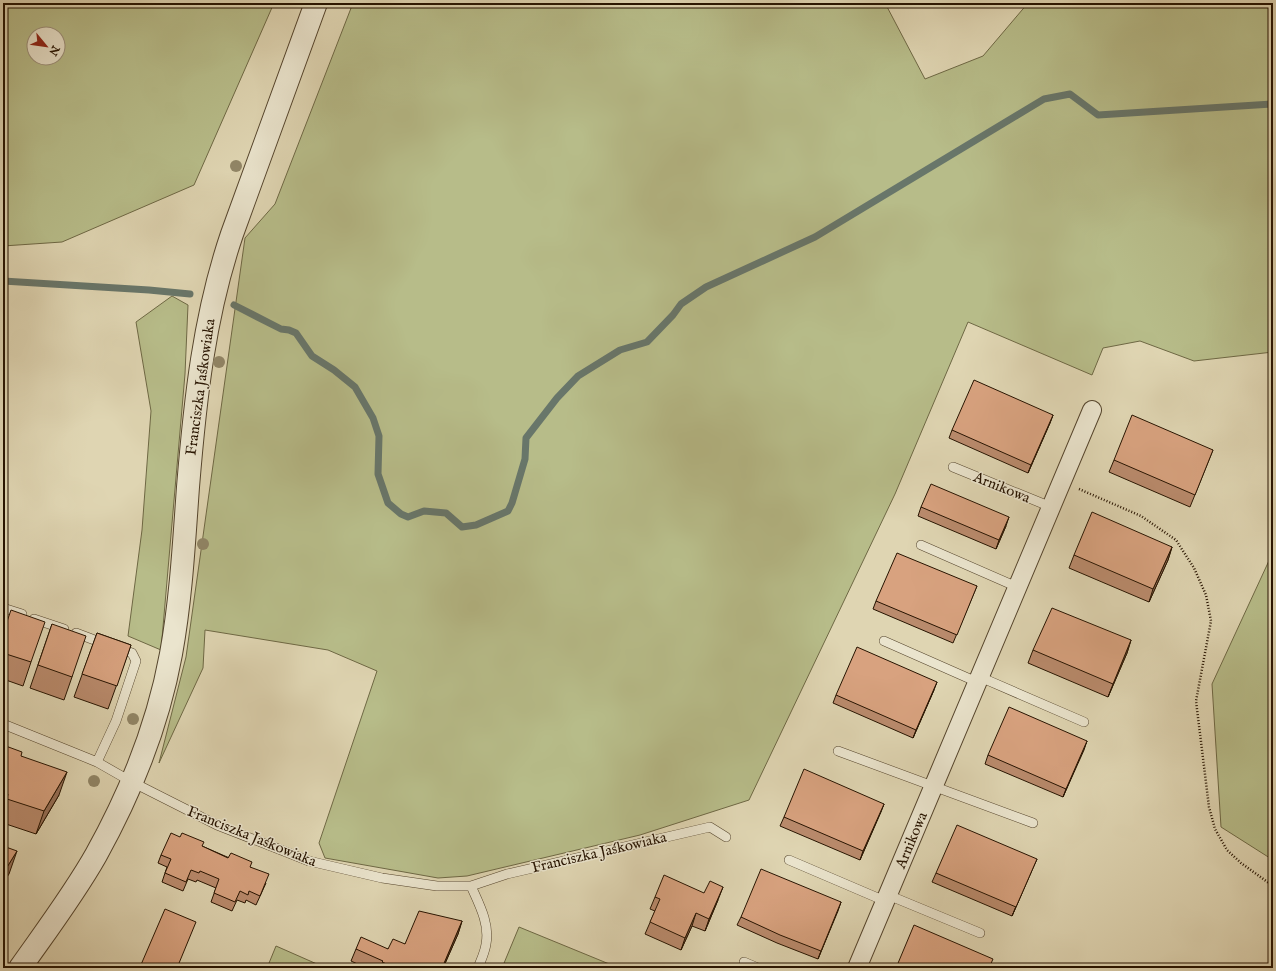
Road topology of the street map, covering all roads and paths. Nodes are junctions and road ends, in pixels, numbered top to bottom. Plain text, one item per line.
1 (316, 3) edge
2 (1092, 410) dead end
3 (953, 467) dead end
4 (1062, 482) junction
5 (1051, 507) junction
6 (922, 545) dead end
7 (1017, 587) junction
8 (3, 608) edge
9 (884, 641) dead end
10 (978, 679) junction
11 (1084, 722) dead end
12 (3, 724) edge
13 (838, 751) dead end
14 (97, 762) junction
15 (132, 782) junction
16 (934, 786) junction
17 (1033, 823) dead end
18 (726, 837) dead end
19 (789, 860) dead end
20 (471, 886) junction
21 (1273, 886) edge
22 (887, 898) junction
23 (980, 933) dead end
24 (744, 962) dead end
25 (20, 968) edge
26 (478, 968) edge
27 (758, 968) edge
28 (857, 968) edge

1 - 15 street, Franciszka Jaśkowiaka
2 - 4 street, Arnikowa
3 - 5 lane, Arnikowa
4 - 5 street, Arnikowa
4 - 21 path
5 - 7 street, Arnikowa
6 - 7 lane
7 - 10 street, Arnikowa
8 - 14 lane
9 - 10 lane
10 - 11 lane
10 - 16 street, Arnikowa
12 - 14 lane
13 - 16 lane
14 - 15 lane
15 - 20 lane, Franciszka Jaśkowiaka
15 - 25 street, Franciszka Jaśkowiaka
16 - 17 lane
16 - 22 street, Arnikowa
18 - 20 lane, Franciszka Jaśkowiaka
19 - 22 lane
20 - 26 lane
22 - 23 lane
22 - 28 street, Arnikowa
24 - 27 lane

